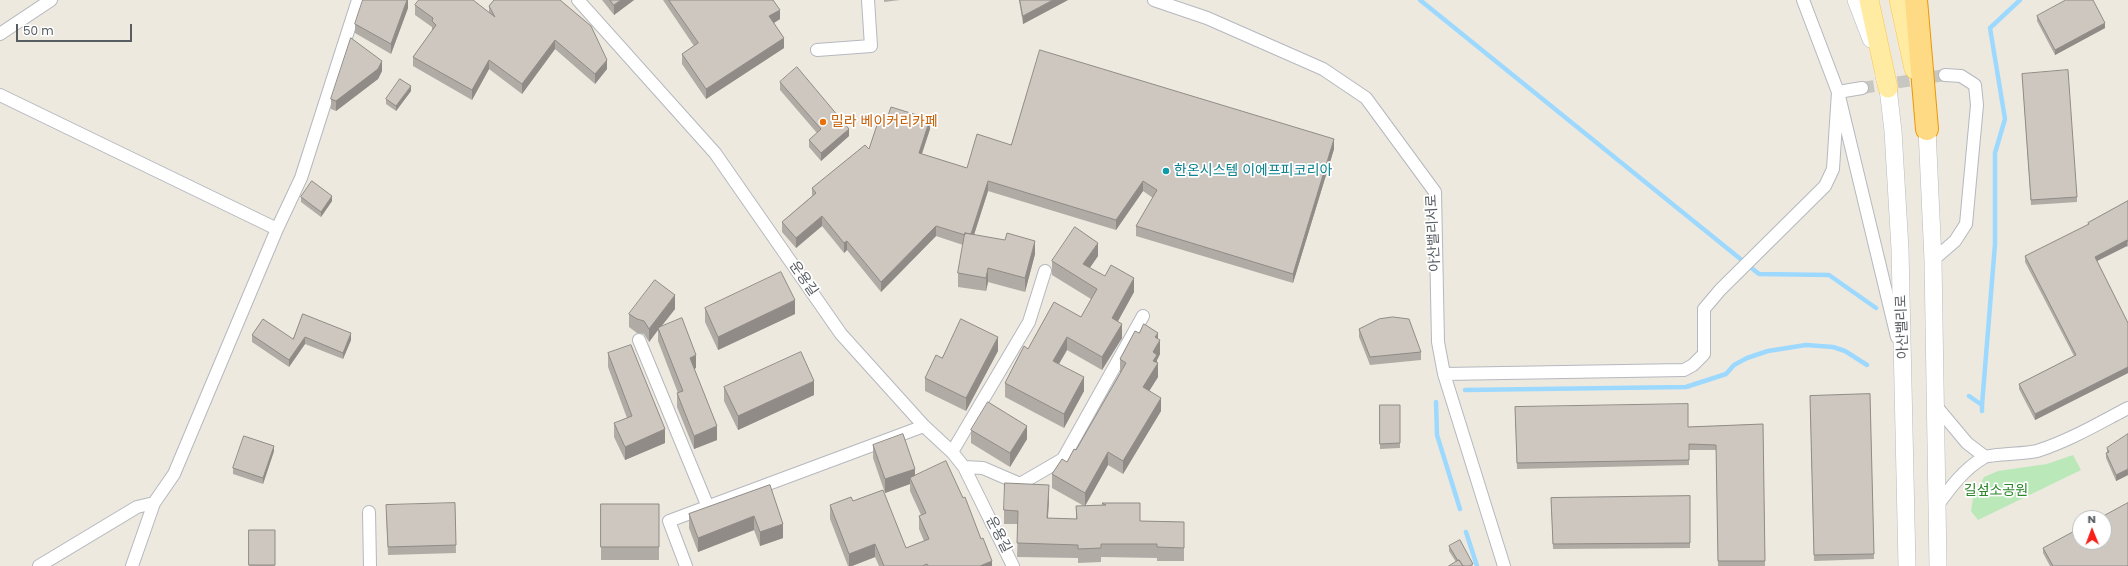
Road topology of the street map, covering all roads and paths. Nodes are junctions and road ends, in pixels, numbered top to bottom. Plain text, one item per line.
1 (51, 0) edge
2 (358, 0) edge
3 (578, 0) edge
4 (868, 0) edge
5 (1154, 0) edge
6 (1803, 0) edge
7 (1856, 0) edge
8 (1869, 0) edge
9 (1878, 0) edge
10 (1899, 0) edge
11 (1916, 0) edge
12 (0, 34) edge
13 (817, 50) dead end
14 (1945, 75) tunnel mouth
15 (1862, 88) tunnel mouth
16 (1888, 88) junction
17 (1838, 92) junction
18 (0, 95) edge
19 (1928, 129) junction
20 (277, 229) junction
21 (1933, 260) junction
22 (1044, 271) dead end
23 (1143, 316) dead end
24 (639, 340) edge
25 (1904, 370) junction
26 (1444, 374) junction
27 (1936, 406) junction
28 (2128, 408) edge
29 (924, 426) junction
30 (952, 452) junction
31 (1984, 456) junction
32 (964, 467) junction
33 (154, 503) junction
34 (1937, 506) junction
35 (708, 507) junction
36 (369, 512) dead end
37 (39, 566) edge
38 (132, 566) edge
39 (370, 566) edge
40 (686, 566) edge
41 (1013, 566) edge
42 (1504, 566) edge
43 (1907, 566) edge
44 (1938, 566) edge

1 - 12 street
2 - 20 street
3 - 29 street, 운용길
4 - 13 street
5 - 26 street, 아산밸리서로
6 - 17 street
7 - 16 street, 아산밸리로
8 - 16 main road
9 - 16 main road
10 - 19 main road
11 - 19 highway
14 - 21 street
15 - 17 street
16 - 25 street, 아산밸리로
17 - 25 street
17 - 26 street
18 - 20 street
19 - 21 street
20 - 33 street
21 - 27 street
22 - 30 street
23 - 32 street
24 - 35 street
25 - 43 street, 아산밸리로
26 - 42 street, 아산밸리서로
27 - 31 street
27 - 34 street
28 - 31 street
29 - 30 street, 운용길
29 - 35 street
30 - 32 street, 운용길
31 - 34 street
32 - 41 street, 운용길
33 - 37 street
33 - 38 street
34 - 44 street
35 - 40 street
36 - 39 street

